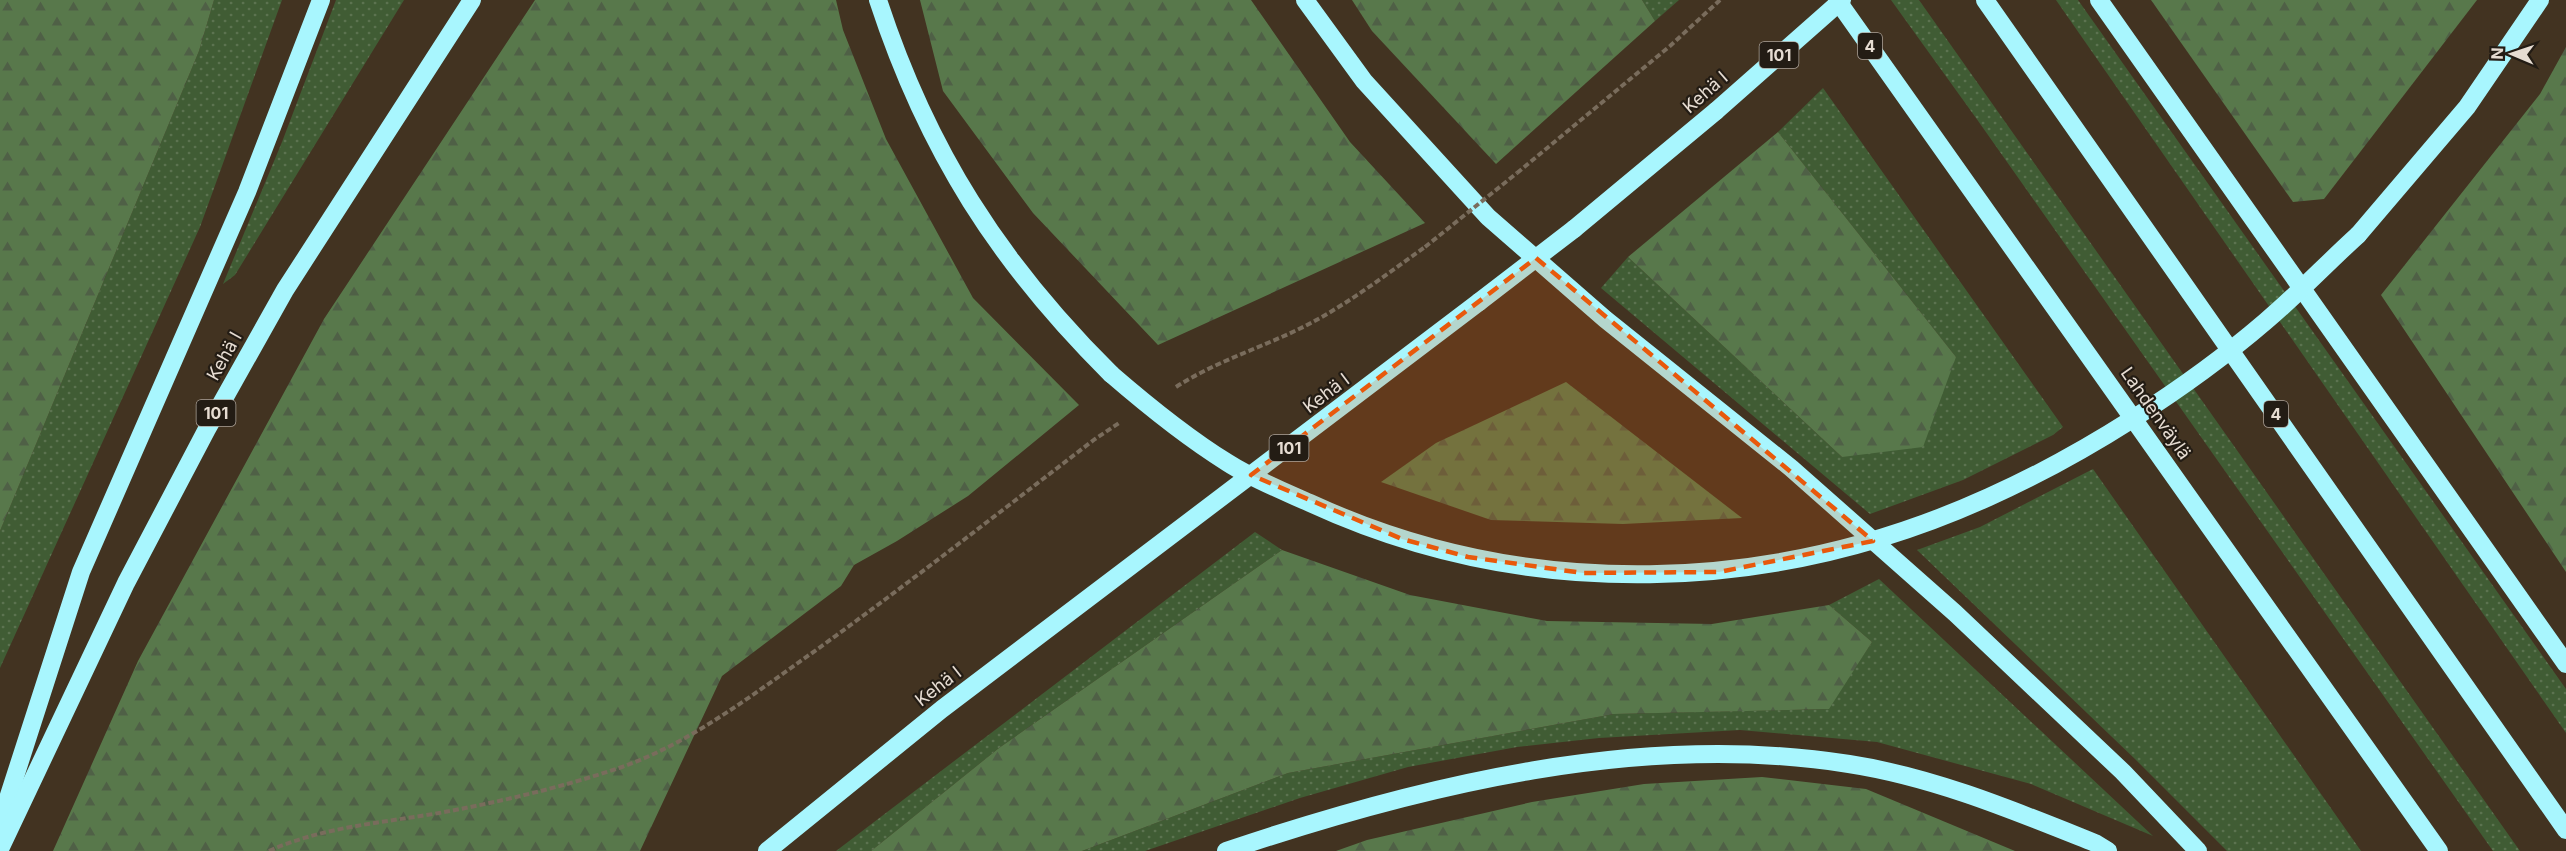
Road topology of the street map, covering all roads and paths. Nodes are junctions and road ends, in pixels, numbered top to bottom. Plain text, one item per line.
1 (321, 0) edge
2 (472, 0) edge
3 (878, 0) edge
4 (1305, 0) edge
5 (1720, 0) edge
6 (1836, 0) edge
7 (1842, 0) edge
8 (1985, 0) edge
9 (2099, 0) edge
10 (2541, 0) edge
11 (1175, 388) dead end
12 (1125, 420) dead end
13 (2566, 664) edge
14 (0, 823) edge
15 (2566, 830) edge
16 (0, 849) edge
17 (269, 851) edge
18 (767, 851) edge
19 (1226, 851) edge
20 (2108, 851) edge
21 (2198, 851) edge
22 (2439, 851) edge

1 - 14 highway
2 - 16 highway, Kehä I / 101
3 - 10 highway, bridge
4 - 21 highway
5 - 11 path, bridge
6 - 22 highway, Lahdenväylä / 4
7 - 18 highway, Kehä I / 101, bridge
8 - 15 highway, 4
9 - 13 highway
12 - 17 path
19 - 20 highway

